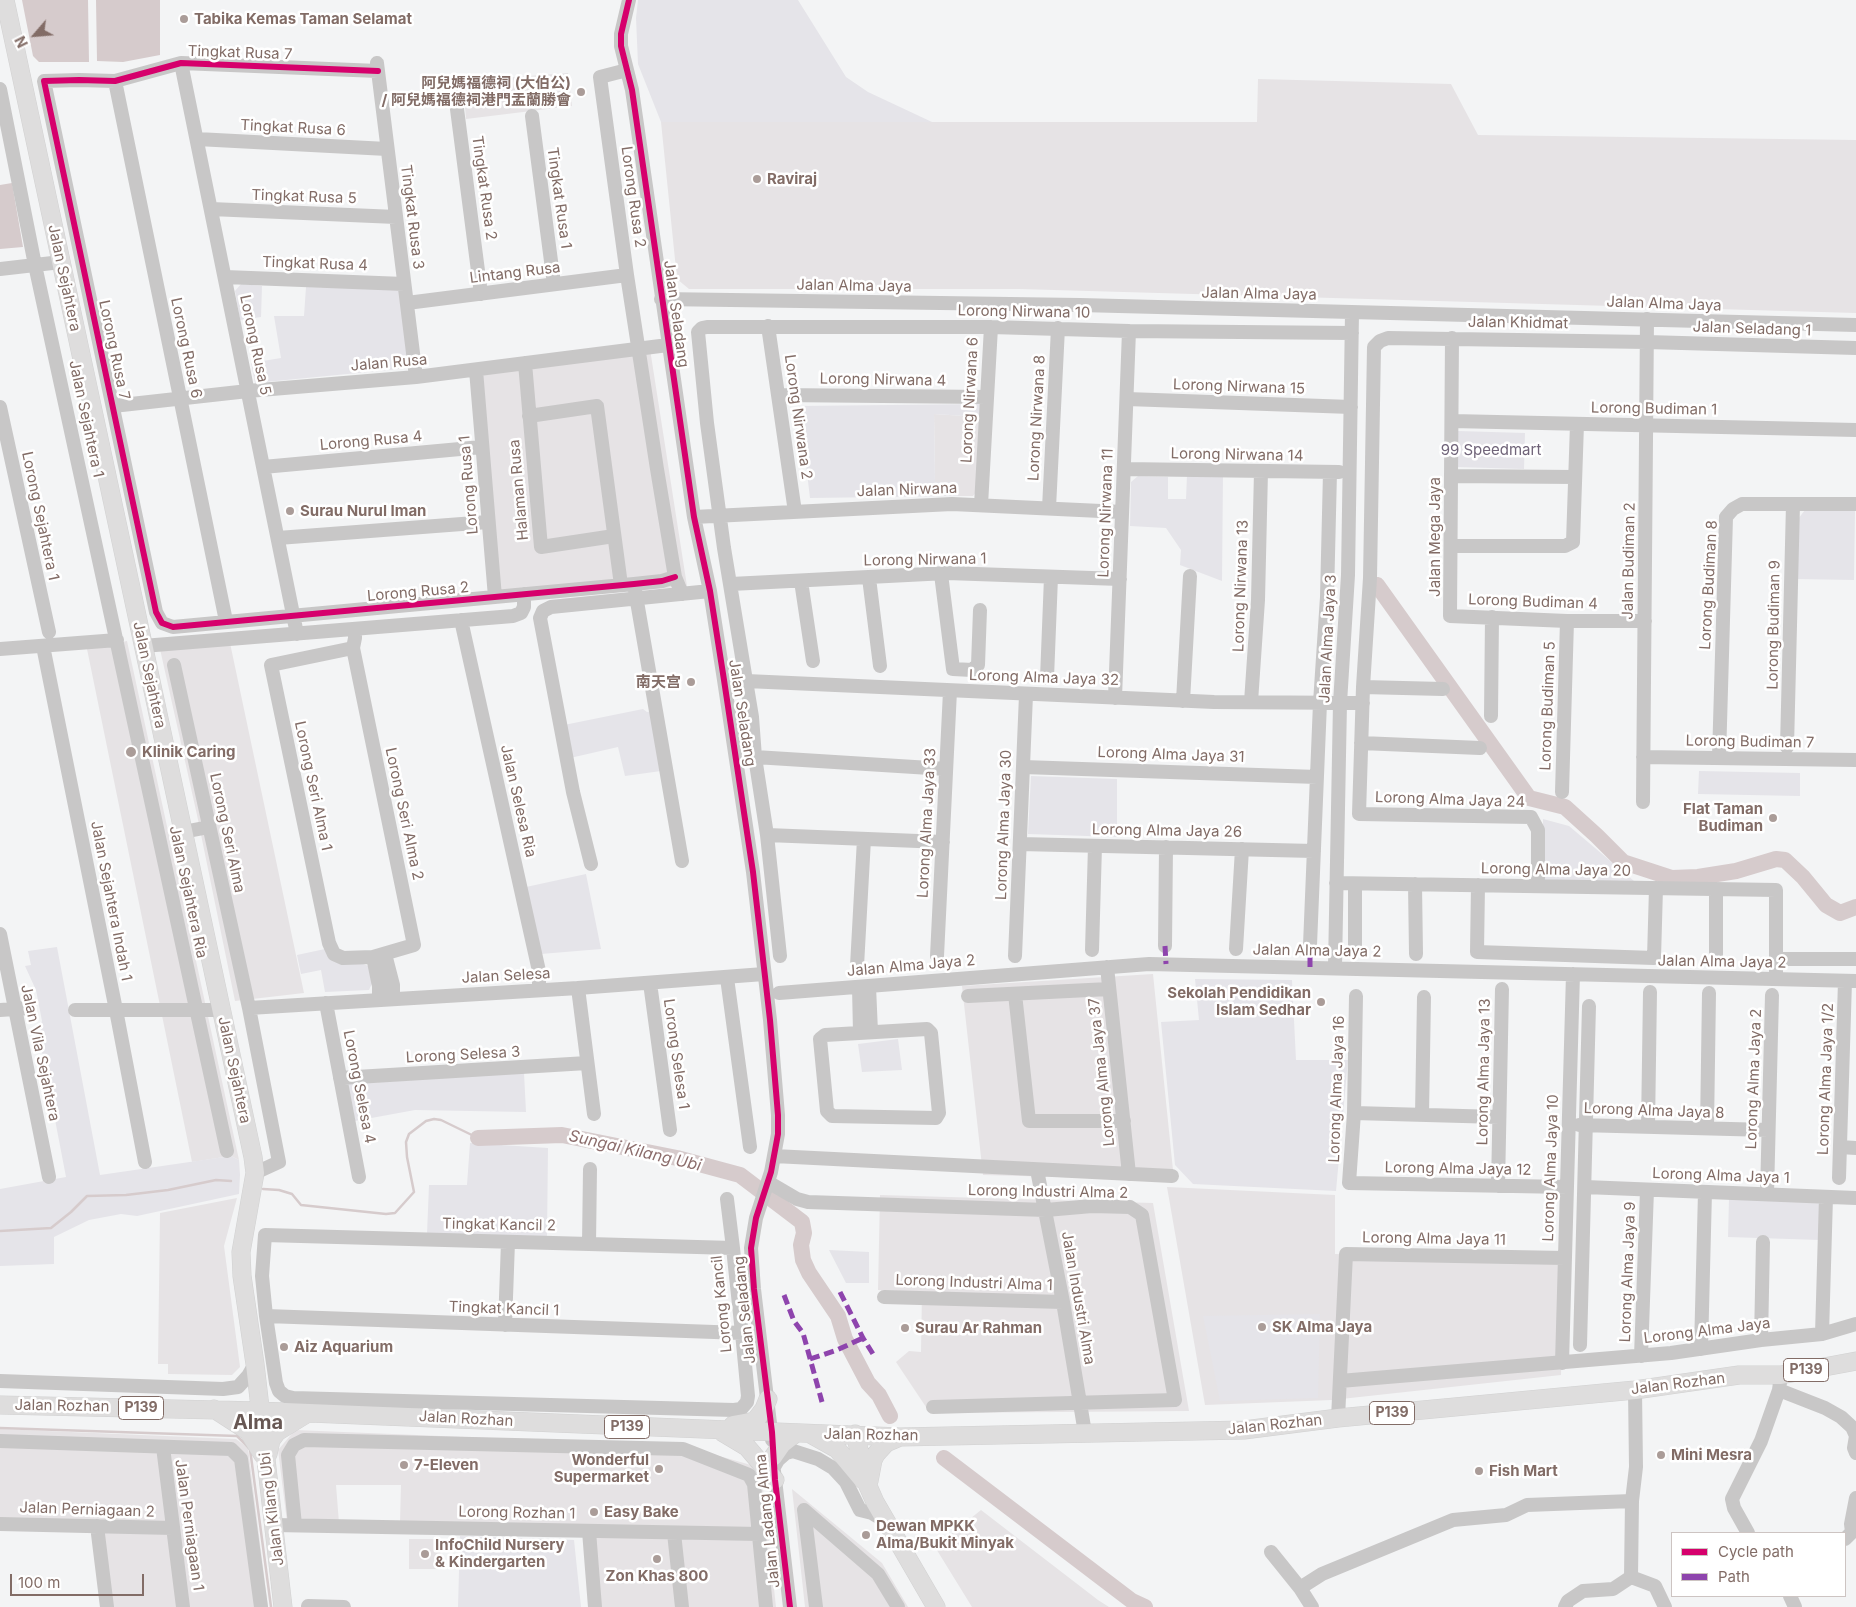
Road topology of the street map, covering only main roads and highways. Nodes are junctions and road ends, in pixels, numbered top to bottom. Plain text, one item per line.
1 (5, 0) edge
2 (1856, 1350) edge
3 (1856, 1361) edge
4 (1739, 1375) junction
5 (0, 1405) edge
6 (214, 1410) junction
7 (260, 1411) junction
8 (308, 1413) junction
9 (719, 1430) junction
10 (803, 1433) junction
11 (855, 1434) junction
12 (900, 1437) junction
13 (267, 1462) junction
14 (868, 1486) junction
15 (283, 1607) edge
16 (936, 1607) edge

1 - 7 main road, Jalan Sejahtera
2 - 4 main road, Jalan Rozhan / P139
3 - 4 main road, Jalan Rozhan / P139
4 - 12 main road, Jalan Rozhan / P139
5 - 6 main road, Jalan Rozhan / P139
6 - 7 main road, Jalan Rozhan / P139
6 - 13 main road
7 - 8 main road, Jalan Rozhan / P139
7 - 13 main road, Jalan Kilang Ubi
8 - 9 main road, Jalan Rozhan / P139
8 - 13 main road
9 - 10 main road, Jalan Rozhan / P139
9 - 10 main road
9 - 10 main road
10 - 11 main road, Jalan Rozhan / P139
10 - 14 main road
11 - 12 main road, Jalan Rozhan / P139
11 - 14 main road
12 - 14 main road
13 - 15 main road, Jalan Kilang Ubi
14 - 16 main road

